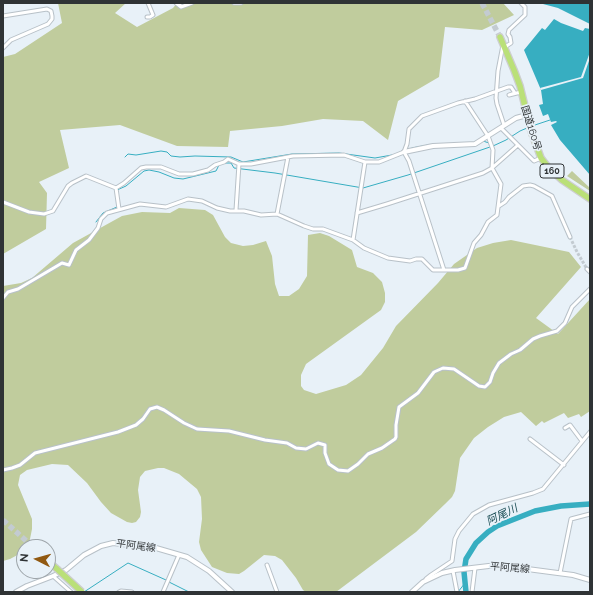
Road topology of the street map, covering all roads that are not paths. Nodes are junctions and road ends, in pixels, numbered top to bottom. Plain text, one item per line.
1 (148, 3) edge
2 (192, 3) edge
3 (234, 3) edge
4 (241, 3) edge
5 (521, 3) edge
6 (179, 4) edge
7 (3, 16) edge
8 (147, 17) dead end
9 (500, 37) tunnel mouth
10 (504, 45) junction
11 (3, 48) edge
12 (496, 90) junction
13 (521, 92) junction
14 (465, 101) junction
15 (527, 116) junction
16 (503, 126) junction
17 (488, 136) junction
18 (518, 145) junction
19 (404, 152) junction
20 (288, 157) junction
21 (541, 158) junction
22 (365, 162) junction
23 (238, 164) junction
24 (492, 168) junction
25 (116, 188) junction
26 (419, 194) junction
27 (590, 199) edge
28 (3, 202) edge
29 (499, 206) junction
30 (119, 209) junction
31 (236, 210) junction
32 (357, 212) junction
33 (277, 214) junction
34 (570, 237) tunnel mouth
35 (353, 240) junction
36 (444, 270) junction
37 (590, 289) edge
38 (3, 298) edge
39 (565, 428) dead end
40 (590, 432) edge
41 (530, 439) dead end
42 (582, 441) junction
43 (564, 465) junction
44 (3, 470) edge
45 (590, 514) edge
46 (180, 555) junction
47 (267, 565) dead end
48 (474, 568) junction
49 (454, 570) junction
50 (56, 572) edge
51 (56, 573) edge
52 (56, 573) edge
53 (56, 573) edge
54 (560, 573) junction
55 (41, 579) edge
56 (590, 580) edge
57 (423, 582) junction
58 (16, 592) edge
59 (71, 592) edge
60 (78, 592) edge
61 (82, 592) edge
62 (119, 592) edge
63 (132, 592) edge
64 (163, 592) edge
65 (232, 592) edge
66 (277, 592) edge
67 (412, 592) edge
68 (457, 592) edge
69 (472, 592) edge

1 - 8 street
2 - 6 street
3 - 4 street
5 - 10 street
7 - 11 street
9 - 10 highway, 国道160号 / 160
10 - 12 street
10 - 13 highway, 国道160号 / 160
12 - 13 street
12 - 14 street
12 - 16 street
13 - 15 highway, 国道160号 / 160
14 - 17 street
14 - 19 street
15 - 16 main road
15 - 21 highway, 国道160号 / 160
16 - 17 main road
16 - 18 street
17 - 19 main road
17 - 24 street
18 - 21 street
18 - 24 street
19 - 22 street
19 - 26 street
20 - 22 street
20 - 23 street
20 - 33 street
21 - 27 highway, 国道160号 / 160
22 - 32 street
23 - 25 street
23 - 31 street
24 - 26 street
24 - 29 street
25 - 28 street
25 - 30 street
26 - 32 street
26 - 36 street
29 - 34 street
29 - 36 street
30 - 31 street
30 - 38 street
31 - 33 street
32 - 35 street
33 - 35 street
35 - 36 street
37 - 44 street
39 - 42 street
40 - 42 street
41 - 43 street
42 - 43 street
43 - 57 street
45 - 54 street
46 - 50 main road, 平阿尾線
46 - 64 street
46 - 65 main road, 平阿尾線
47 - 66 street
48 - 49 main road, 平阿尾線
48 - 54 main road, 平阿尾線
48 - 69 street
49 - 57 main road, 平阿尾線
49 - 68 street
51 - 59 street
52 - 60 highway, bridge
53 - 61 highway, bridge
54 - 56 main road, 平阿尾線
55 - 58 main road, 平阿尾線
57 - 67 main road, 平阿尾線
62 - 63 street

